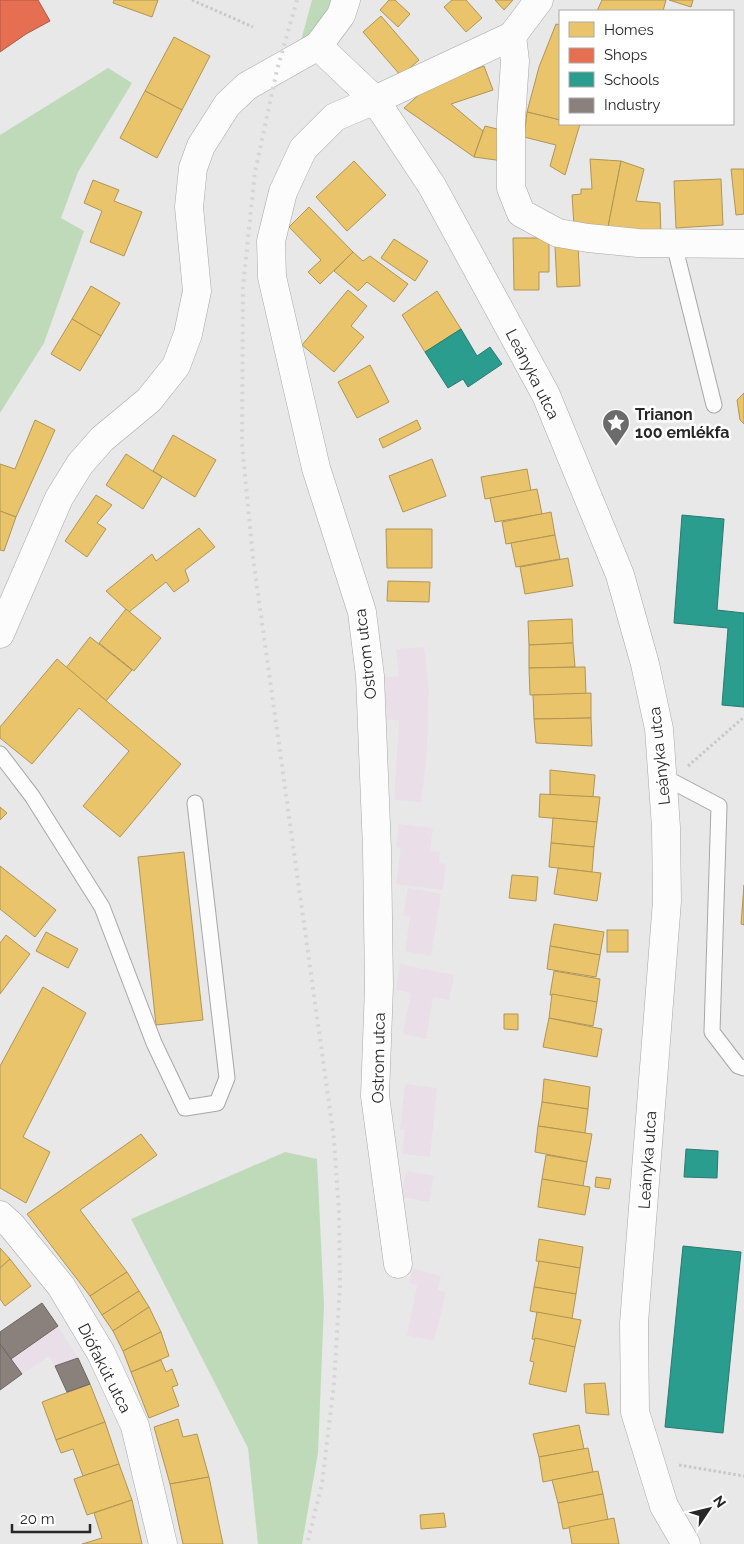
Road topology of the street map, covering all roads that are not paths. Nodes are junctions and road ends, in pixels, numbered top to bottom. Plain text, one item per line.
1 (346, 0) edge
2 (539, 0) edge
3 (512, 36) junction
4 (318, 46) junction
5 (375, 100) junction
6 (674, 244) junction
7 (744, 244) edge
8 (714, 405) dead end
9 (0, 634) edge
10 (0, 754) edge
11 (662, 776) junction
12 (195, 803) dead end
13 (744, 1068) edge
14 (0, 1215) edge
15 (398, 1264) dead end
16 (163, 1544) edge
17 (686, 1544) edge

1 - 4 street
2 - 3 street
3 - 5 street, Ostrom utca
3 - 6 street
4 - 5 street, Leányka utca
4 - 9 street
5 - 11 street, Leányka utca
5 - 15 street, Ostrom utca
6 - 7 street
6 - 8 lane
10 - 12 lane
11 - 13 lane
11 - 17 street, Leányka utca
14 - 16 street, Diófakút utca

